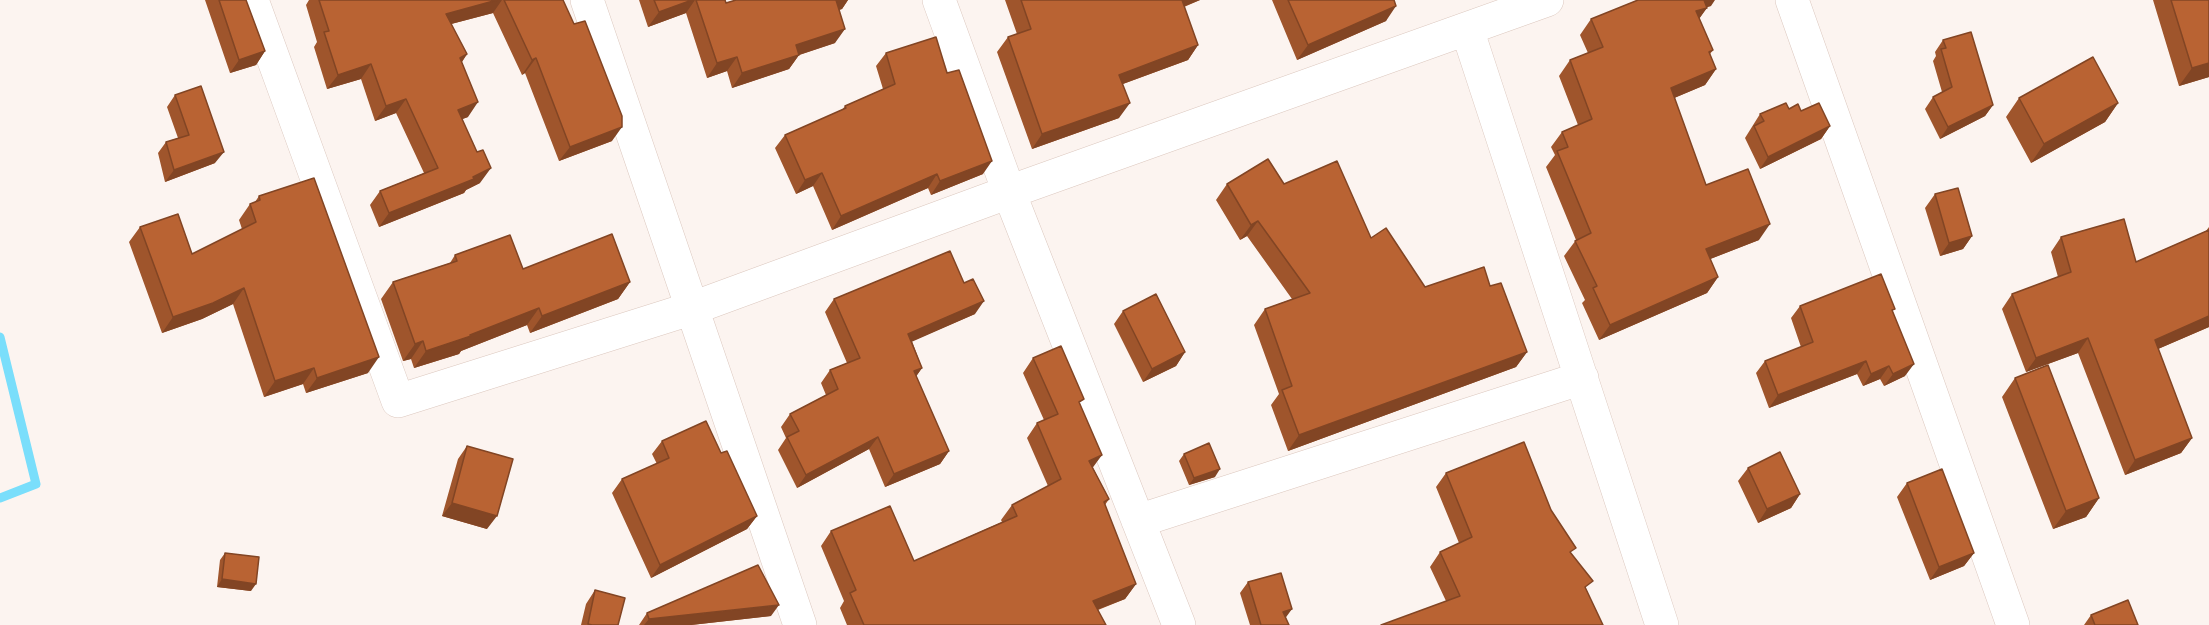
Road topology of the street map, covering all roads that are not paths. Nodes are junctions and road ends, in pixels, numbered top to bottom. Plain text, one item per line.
1 (252, 0) edge
2 (587, 0) edge
3 (939, 0) edge
4 (1547, 0) edge
5 (1792, 0) edge
6 (1467, 29) junction
7 (1009, 192) junction
8 (693, 308) junction
9 (1582, 378) junction
10 (1138, 521) junction
11 (800, 625) edge
12 (1179, 625) edge
13 (1662, 625) edge
14 (2013, 625) edge

1 - 8 street
2 - 8 street
3 - 7 street
4 - 6 street
5 - 14 street
6 - 7 street
6 - 9 street
7 - 8 street
7 - 10 street
8 - 11 street
9 - 10 street
9 - 13 street
10 - 12 street

